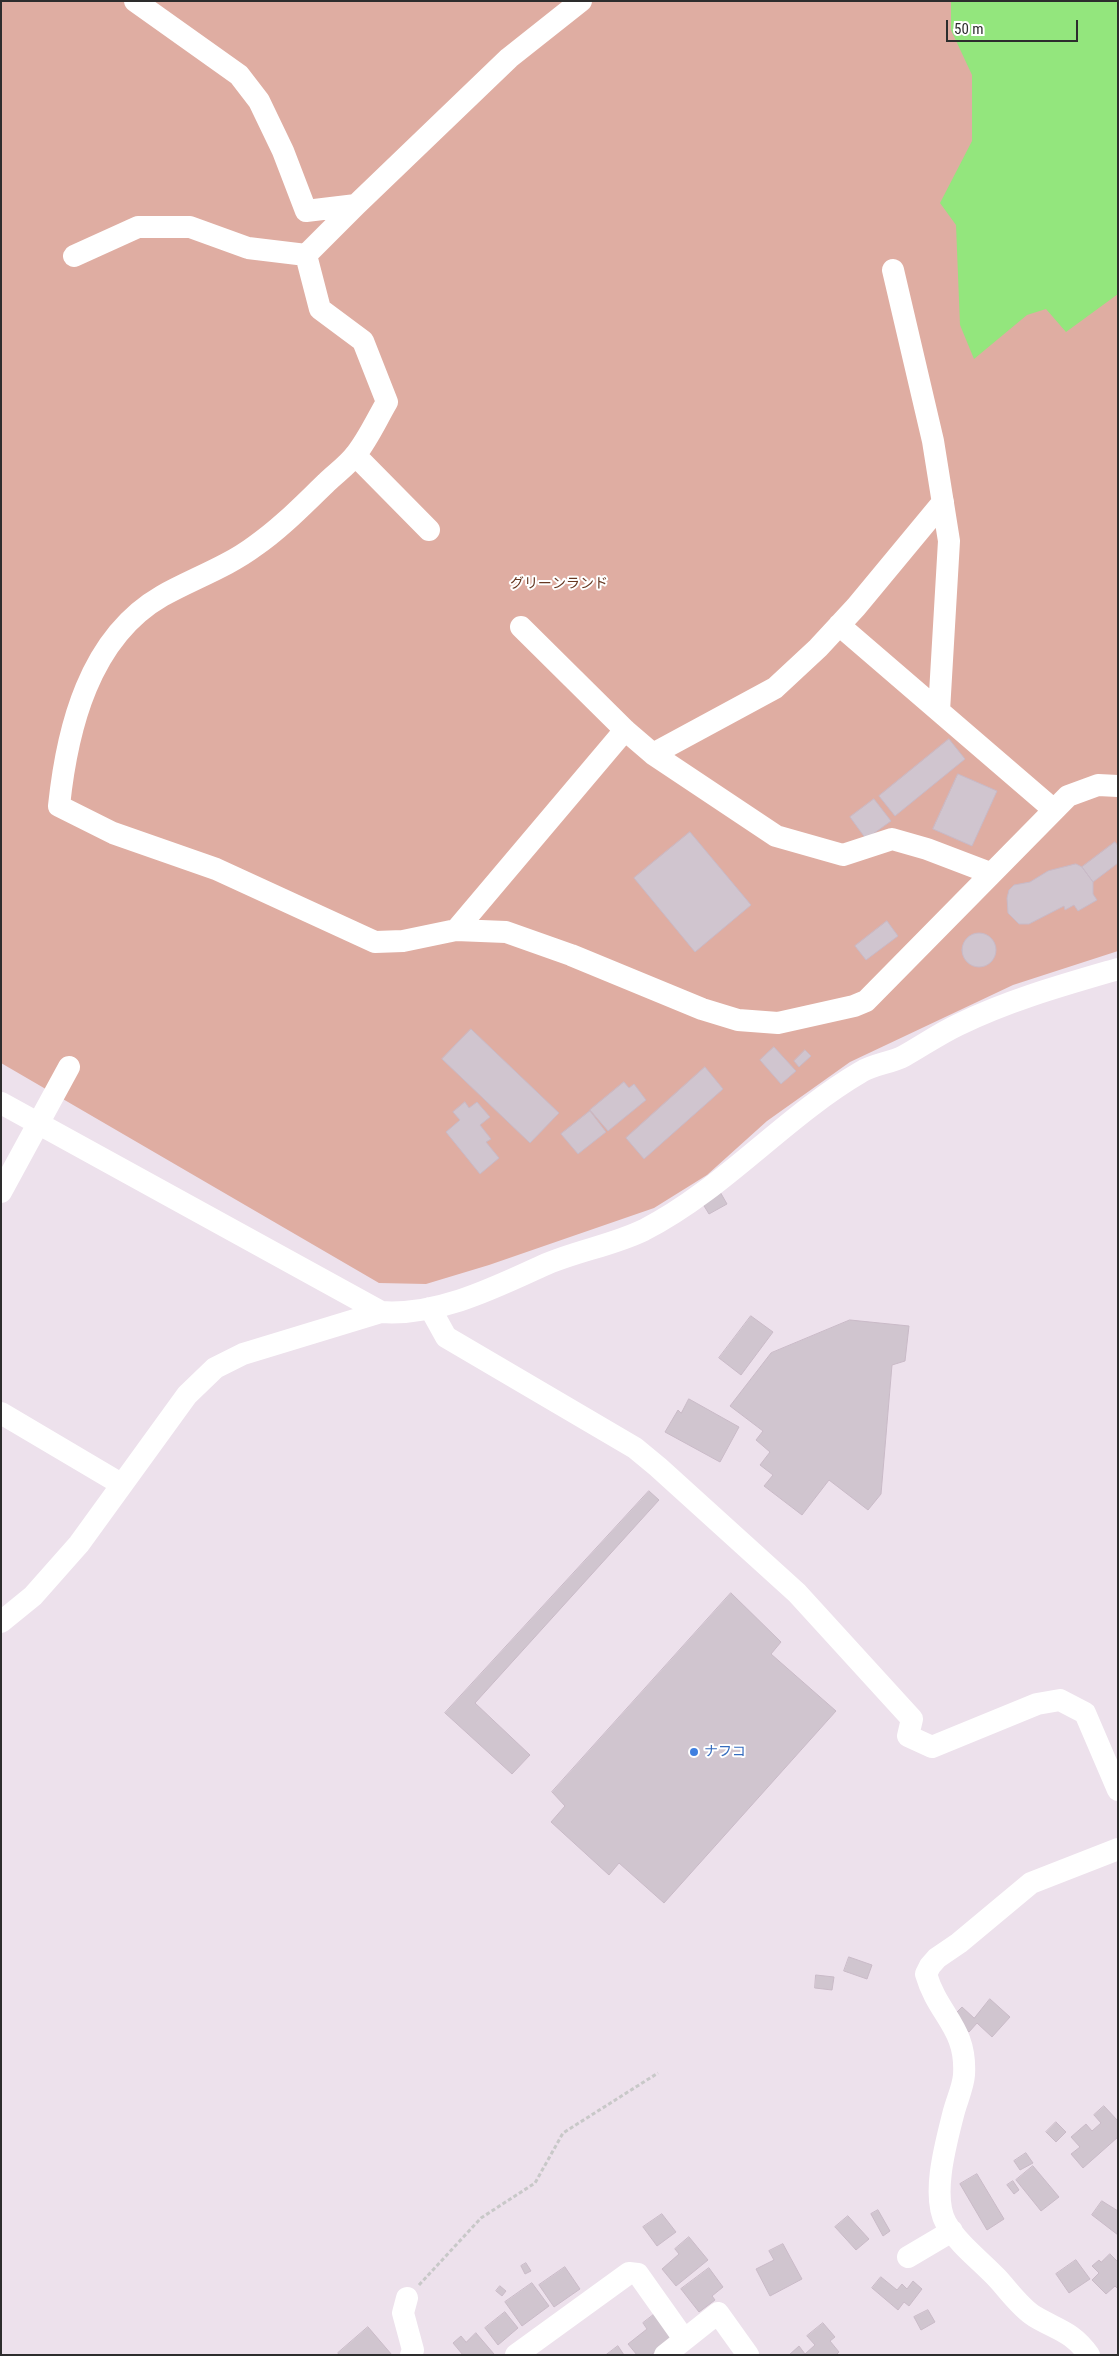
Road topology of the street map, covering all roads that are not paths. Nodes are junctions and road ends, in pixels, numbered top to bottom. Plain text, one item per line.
1 (135, 1) edge
2 (581, 1) edge
3 (356, 205) junction
4 (306, 255) junction
5 (74, 256) dead end
6 (893, 270) dead end
7 (355, 455) junction
8 (942, 502) junction
9 (430, 530) dead end
10 (839, 625) junction
11 (521, 627) dead end
12 (940, 712) junction
13 (625, 730) junction
14 (653, 754) junction
15 (1118, 786) edge
16 (1054, 810) junction
17 (990, 873) junction
18 (456, 930) junction
19 (1118, 968) edge
20 (69, 1067) dead end
21 (1, 1103) edge
22 (1, 1192) edge
23 (430, 1308) junction
24 (381, 1312) junction
25 (1, 1413) edge
26 (121, 1484) junction
27 (1, 1622) edge
28 (1118, 1790) edge
29 (1118, 1849) edge
30 (952, 2231) junction
31 (908, 2257) dead end
32 (407, 2298) road end
33 (684, 2339) junction
34 (410, 2355) edge
35 (516, 2355) edge
36 (665, 2355) edge
37 (748, 2355) edge
38 (1089, 2355) edge

1 - 3 street
2 - 3 street
3 - 4 street
4 - 5 street
4 - 7 street
6 - 8 street
7 - 9 street
7 - 18 street
8 - 10 street
8 - 12 street
10 - 12 street
10 - 14 street
11 - 13 street
12 - 16 street
13 - 14 street
13 - 18 street
14 - 17 street
15 - 16 street
16 - 17 street
17 - 18 street
19 - 23 street
20 - 22 street
21 - 24 street
23 - 24 street
23 - 28 street
24 - 26 street
25 - 26 street
26 - 27 street
29 - 30 street
30 - 31 street
30 - 38 street
32 - 34 street
33 - 35 street
33 - 36 street
33 - 37 street

